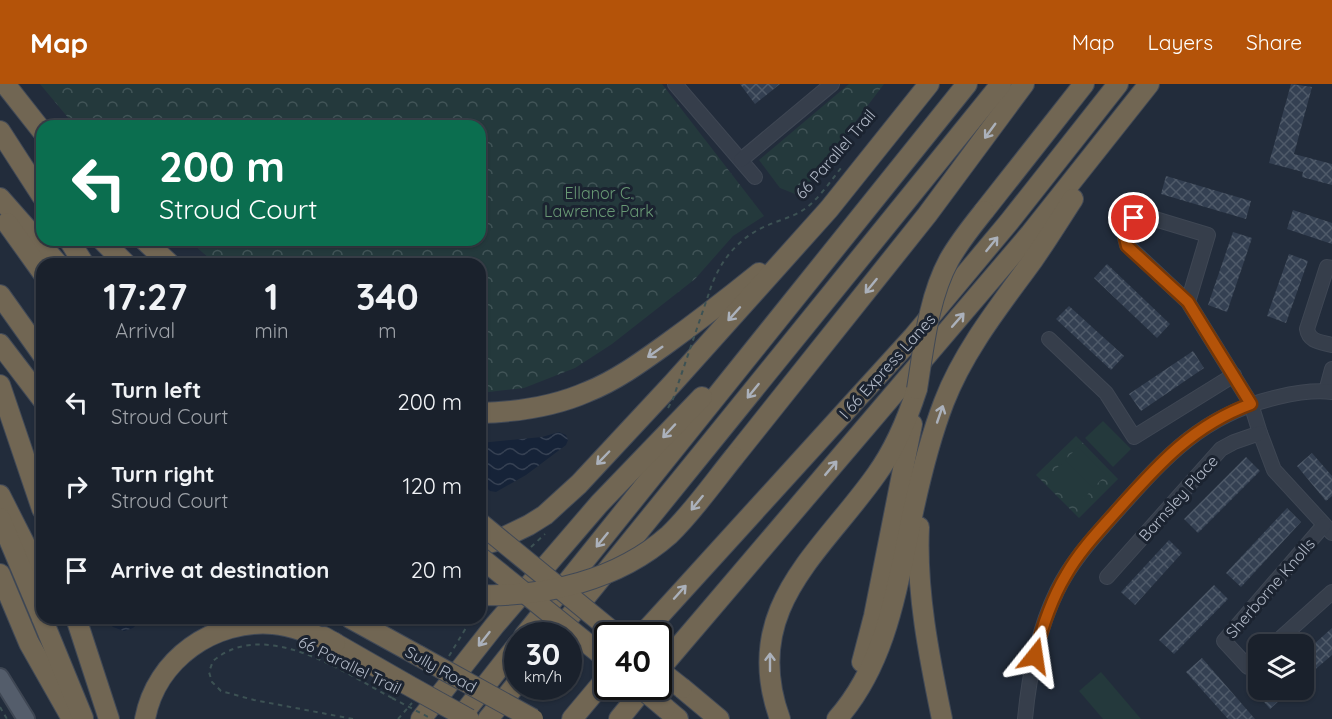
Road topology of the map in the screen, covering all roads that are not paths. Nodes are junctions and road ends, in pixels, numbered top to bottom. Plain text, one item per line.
1 (5, 84) edge
2 (675, 84) edge
3 (831, 84) edge
4 (929, 84) edge
5 (968, 84) edge
6 (987, 84) edge
7 (1001, 84) edge
8 (1024, 84) edge
9 (1084, 84) edge
10 (1118, 84) edge
11 (1149, 84) edge
12 (36, 123) edge
13 (0, 124) edge
14 (0, 131) edge
15 (741, 160) junction
16 (36, 168) edge
17 (755, 177) dead end
18 (36, 187) edge
19 (843, 192) junction
20 (0, 198) edge
21 (0, 213) edge
22 (36, 239) edge
23 (42, 246) edge
24 (108, 246) edge
25 (150, 246) edge
26 (53, 258) edge
27 (120, 258) edge
28 (164, 258) edge
29 (36, 264) edge
30 (1332, 268) edge
31 (0, 296) edge
32 (1188, 302) junction
33 (770, 330) junction
34 (1049, 339) dead end
35 (0, 344) edge
36 (1332, 345) edge
37 (36, 346) edge
38 (776, 364) junction
39 (1332, 369) edge
40 (1234, 375) junction
41 (0, 385) edge
42 (36, 391) edge
43 (1329, 391) edge
44 (1251, 404) junction
45 (486, 413) edge
46 (1260, 433) junction
47 (904, 439) junction
48 (924, 470) junction
49 (36, 491) edge
50 (0, 495) edge
51 (0, 518) edge
52 (486, 528) edge
53 (1328, 529) edge
54 (486, 544) edge
55 (486, 562) edge
56 (36, 566) edge
57 (0, 574) edge
58 (1107, 577) dead end
59 (1332, 592) edge
60 (486, 595) edge
61 (36, 604) edge
62 (535, 622) edge
63 (565, 622) edge
64 (601, 622) edge
65 (654, 622) edge
66 (44, 624) edge
67 (65, 624) edge
68 (78, 624) edge
69 (304, 624) edge
70 (361, 624) edge
71 (1285, 634) edge
72 (335, 643) junction
73 (594, 649) edge
74 (672, 654) edge
75 (504, 662) edge
76 (1248, 667) edge
77 (0, 677) edge
78 (672, 680) edge
79 (97, 687) junction
80 (594, 693) edge
81 (504, 699) edge
82 (634, 700) edge
83 (656, 700) edge
84 (672, 713) edge
85 (26, 719) edge
86 (72, 719) edge
87 (84, 719) edge
88 (109, 719) edge
89 (145, 719) edge
90 (421, 719) edge
91 (459, 719) edge
92 (469, 719) edge
93 (488, 719) edge
94 (532, 719) edge
95 (572, 719) edge
96 (619, 719) edge
97 (719, 719) edge
98 (780, 719) edge
99 (830, 719) edge
100 (837, 719) edge
101 (942, 719) edge
102 (1025, 719) edge

1 - 12 highway
2 - 15 street
3 - 15 street
4 - 19 highway
5 - 33 highway
6 - 38 highway
7 - 38 highway
8 -> 60 highway, bridge
9 - 47 highway, bridge
65 -> 10 highway, I 66 Express Lanes
48 -> 11 highway
74 -> 11 highway
13 - 16 highway
14 - 18 highway
15 - 17 street
19 -> 45 highway
19 -> 54 highway
20 - 22 highway
21 - 29 highway
23 - 26 highway
24 - 27 highway
25 - 28 highway
30 - 36 street
31 - 37 highway
32 - 32 street, Sherborne Knolls
32 - 40 street, Sherborne Knolls
33 -> 62 highway
33 -> 90 highway
34 - 40 street
35 - 42 highway
38 -> 63 highway
39 - 43 street
40 - 44 street, Sherborne Knolls
41 - 49 highway
43 - 44 street
44 - 46 street, Sherborne Knolls
44 - 102 street
46 - 53 street, Sherborne Knolls
46 - 58 street, Barnsley Place
98 -> 47 highway
47 - 99 highway
48 - 100 highway
48 - 101 highway
50 - 56 highway
51 - 61 highway
52 - 64 highway, bridge
53 - 76 street, Sherborne Knolls
55 - 73 highway, bridge
57 - 86 highway
59 - 71 street
66 - 87 highway
67 - 79 highway
68 - 79 highway
69 - 72 highway
70 - 94 highway, Sully Road, bridge
72 - 89 highway
72 - 92 highway, bridge
75 - 91 highway
77 - 85 main road
78 - 97 highway, bridge
79 - 88 highway
80 - 95 highway
81 - 93 highway
82 - 96 highway
83 - 84 highway, bridge

